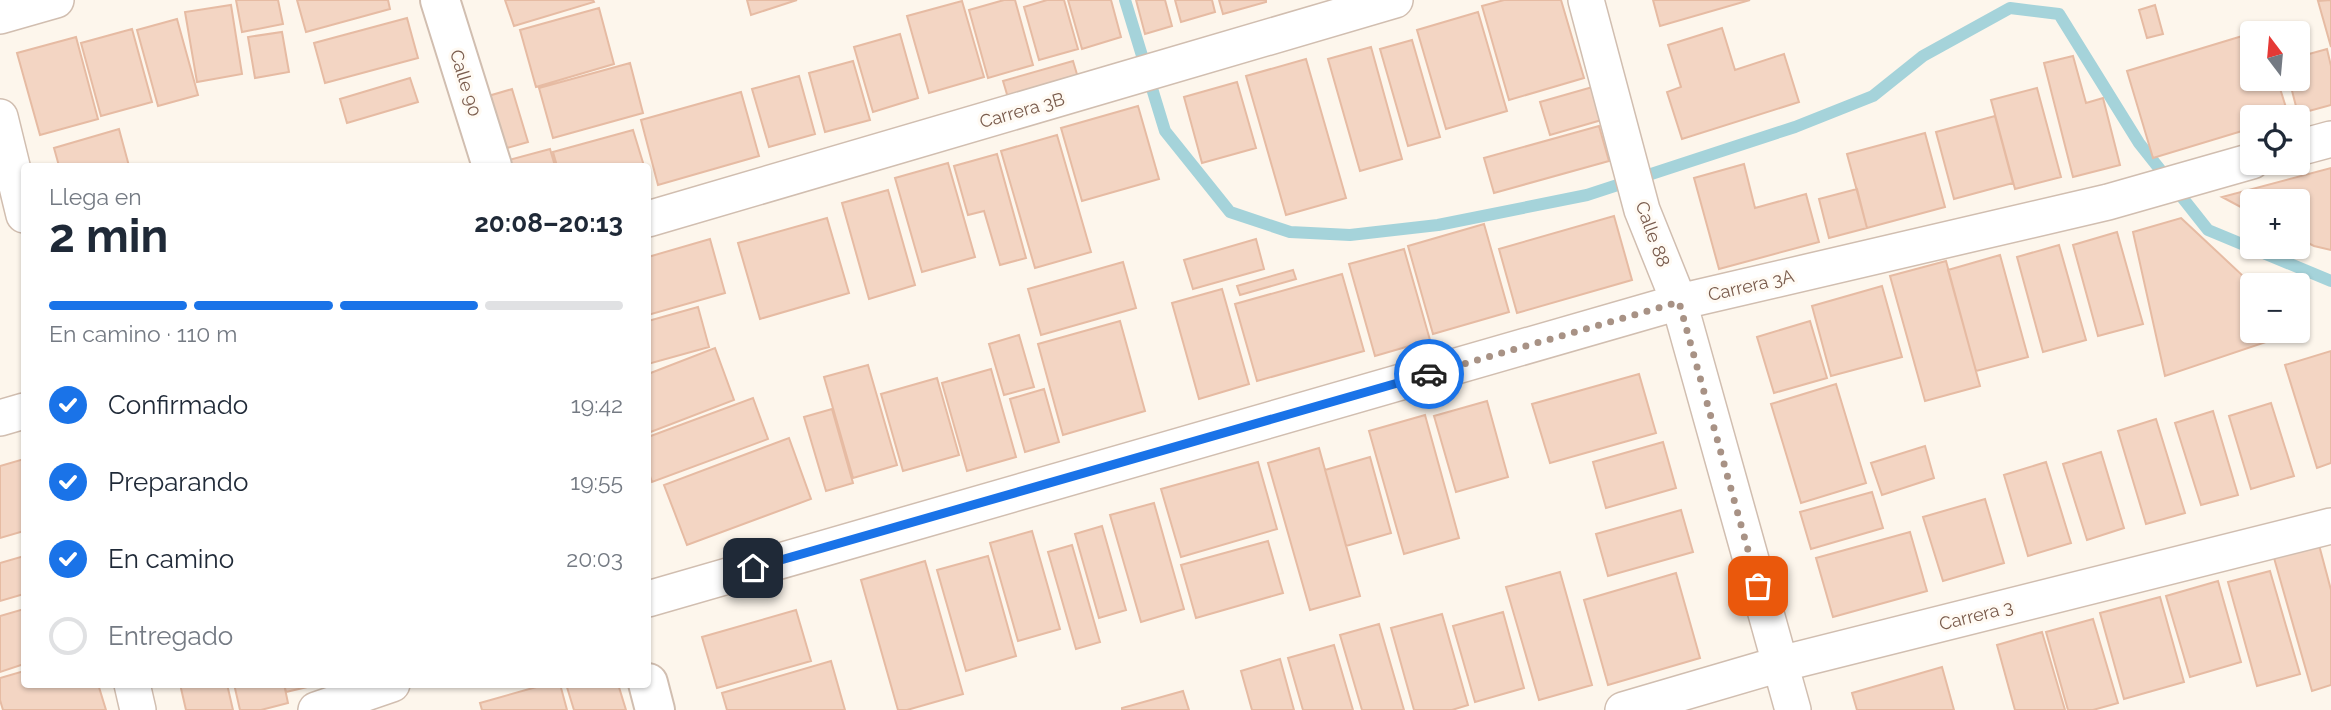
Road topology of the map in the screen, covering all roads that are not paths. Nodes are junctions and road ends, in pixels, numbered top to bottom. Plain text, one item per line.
1 (56, 0) edge
2 (440, 0) edge
3 (1395, 0) edge
4 (1586, 0) edge
5 (0, 16) edge
6 (0, 117) edge
7 (2331, 139) edge
8 (2310, 145) edge
9 (491, 163) edge
10 (2238, 165) edge
11 (21, 203) edge
12 (651, 218) edge
13 (1679, 302) junction
14 (21, 412) edge
15 (0, 418) edge
16 (2331, 526) edge
17 (651, 598) edge
18 (1780, 664) junction
19 (133, 688) edge
20 (380, 688) edge
21 (649, 688) edge
22 (138, 710) edge
23 (316, 710) edge
24 (655, 710) edge
25 (1623, 710) edge
26 (1793, 710) edge

1 - 5 street
2 - 9 street, Calle 90
3 - 12 street, Carrera 3B
4 - 13 street, Calle 88
6 - 11 street
7 - 8 street
10 - 13 street, Carrera 3A
13 - 17 street, Carrera 3A
13 - 18 street, Calle 88
14 - 15 street
16 - 18 street, Carrera 3
18 - 25 street, Carrera 3
18 - 26 street, Calle 88
19 - 22 street
20 - 23 street
21 - 24 street

